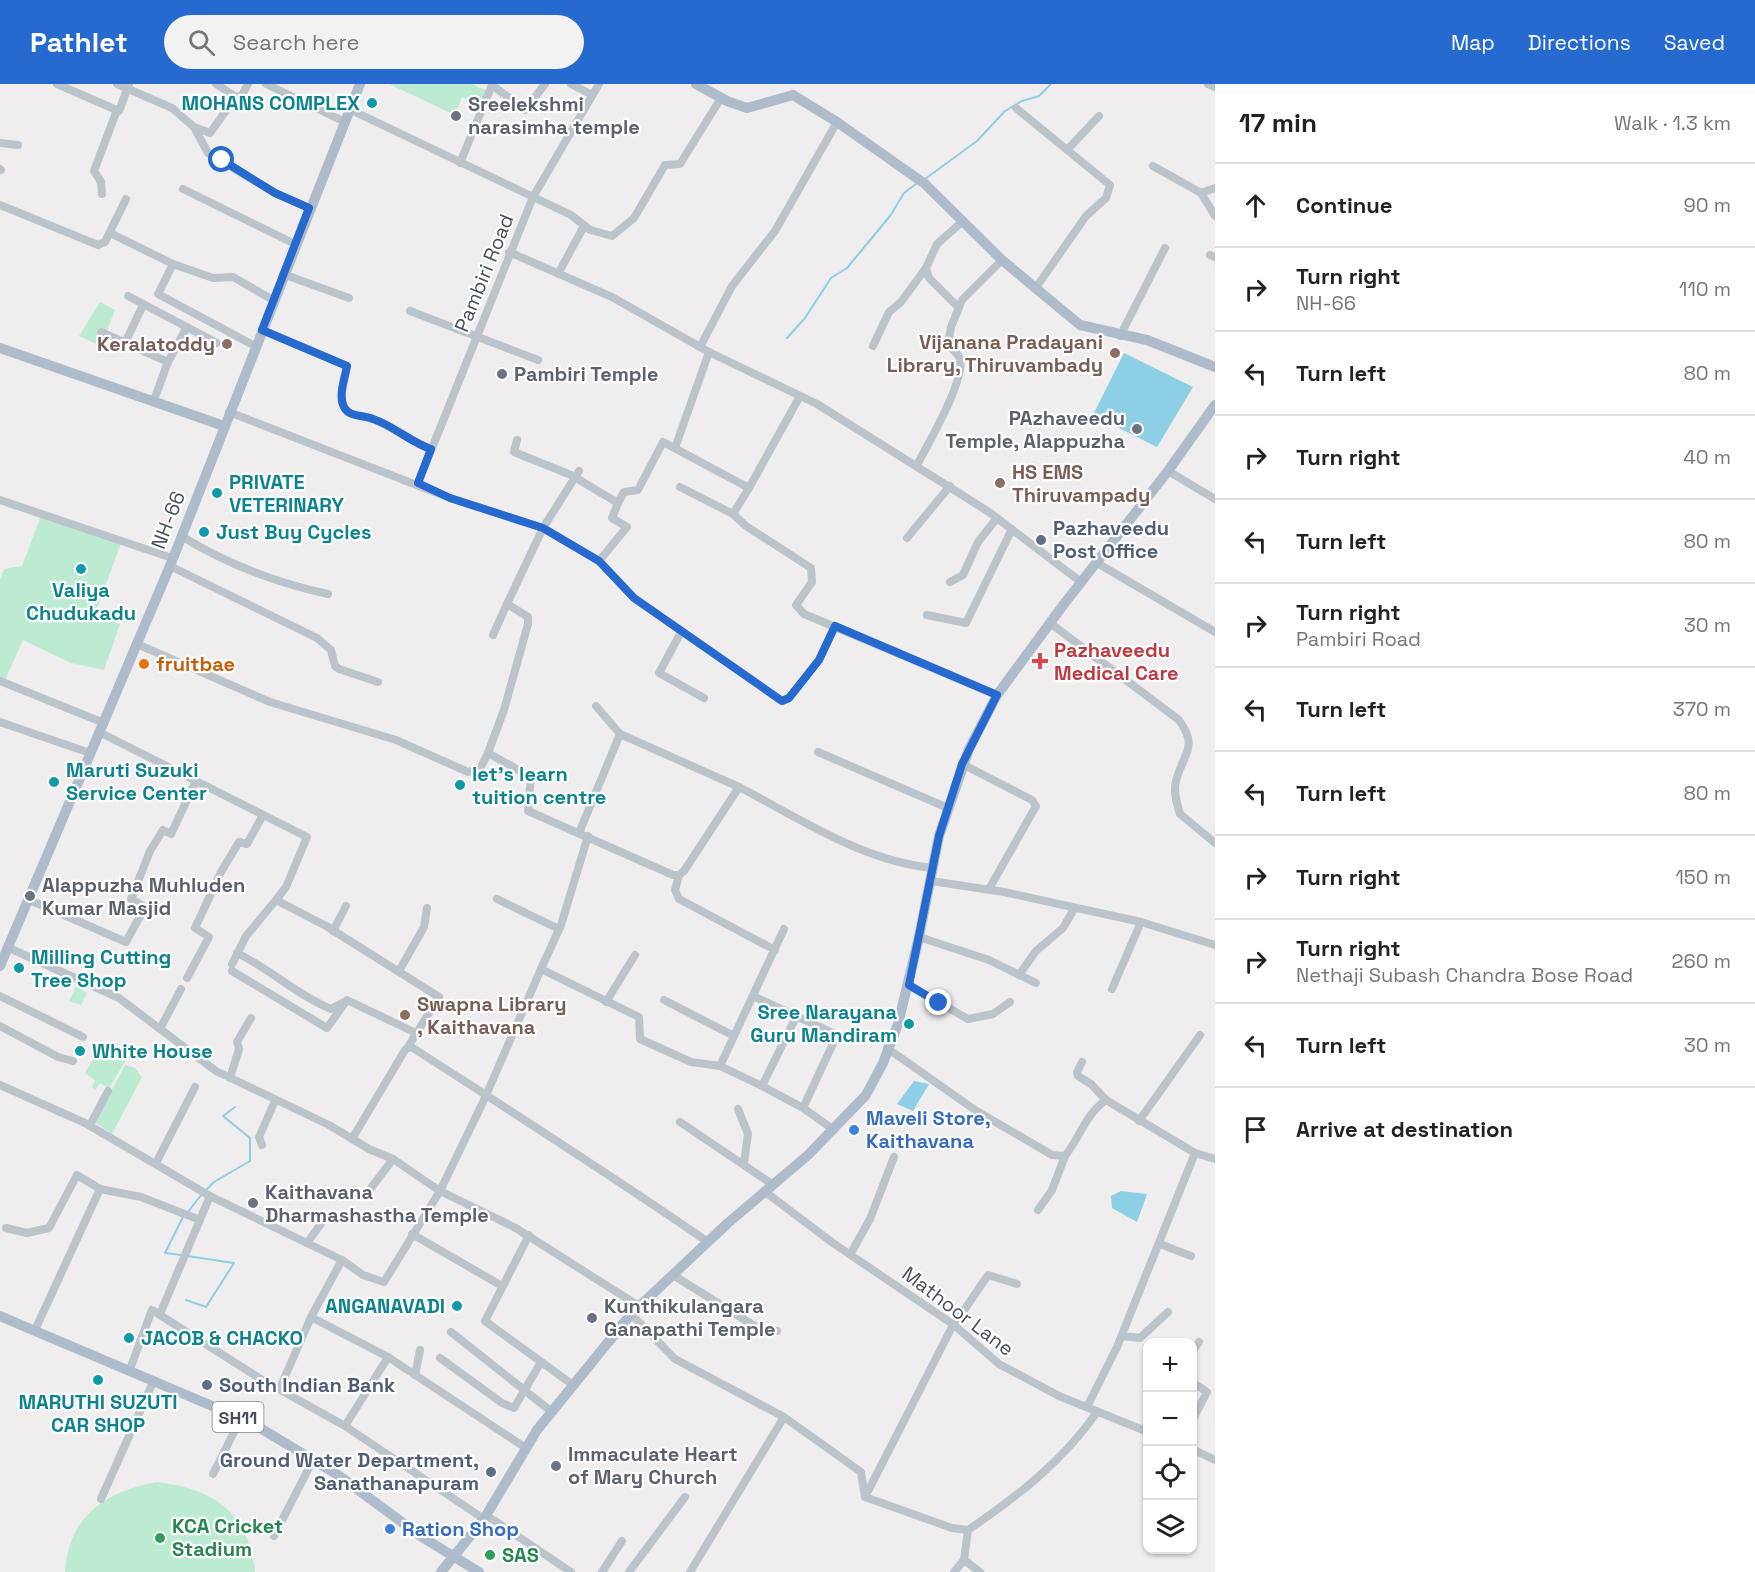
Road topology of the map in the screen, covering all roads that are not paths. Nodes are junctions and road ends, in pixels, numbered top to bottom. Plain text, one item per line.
1 (57, 84) edge
2 (117, 84) edge
3 (216, 84) edge
4 (248, 84) edge
5 (266, 84) edge
6 (360, 84) edge
7 (545, 84) edge
8 (571, 84) edge
9 (599, 84) edge
10 (696, 84) edge
11 (1208, 84) edge
12 (128, 87) edge
13 (1215, 87) edge
14 (793, 89) edge
15 (592, 95) junction
16 (236, 97) junction
17 (721, 98) junction
18 (1016, 108) dead end
19 (349, 109) junction
20 (117, 110) junction
21 (1099, 116) dead end
22 (343, 121) junction
23 (837, 122) junction
24 (194, 127) junction
25 (0, 143) edge
26 (18, 145) dead end
27 (1067, 150) junction
28 (460, 163) junction
29 (1153, 166) dead end
30 (1215, 188) edge
31 (183, 189) dead end
32 (1201, 193) junction
33 (102, 194) dead end
34 (533, 197) junction
35 (126, 199) dead end
36 (0, 205) edge
37 (309, 208) junction
38 (1215, 216) edge
39 (963, 221) junction
40 (584, 226) junction
41 (110, 234) junction
42 (295, 244) junction
43 (1164, 248) dead end
44 (509, 252) junction
45 (1002, 260) junction
46 (173, 264) junction
47 (926, 268) junction
48 (283, 274) junction
49 (558, 274) junction
50 (1035, 289) junction
51 (128, 296) dead end
52 (349, 298) dead end
53 (273, 300) junction
54 (143, 304) junction
55 (958, 307) junction
56 (410, 311) dead end
57 (187, 327) junction
58 (262, 330) junction
59 (100, 332) dead end
60 (1120, 336) junction
61 (475, 337) junction
62 (124, 343) junction
63 (217, 344) dead end
64 (255, 346) junction
65 (873, 346) dead end
66 (700, 347) junction
67 (0, 348) edge
68 (709, 352) junction
69 (538, 360) dead end
70 (168, 362) junction
71 (1215, 367) edge
72 (800, 396) junction
73 (154, 400) junction
74 (1214, 409) edge
75 (229, 412) junction
76 (224, 426) junction
77 (517, 440) dead end
78 (675, 448) junction
79 (431, 449) junction
80 (917, 465) junction
81 (1168, 471) junction
82 (577, 474) junction
83 (418, 483) junction
84 (950, 486) junction
85 (680, 487) dead end
86 (749, 488) junction
87 (1215, 499) edge
88 (0, 500) edge
89 (618, 503) junction
90 (733, 514) junction
91 (997, 518) junction
92 (543, 528) junction
93 (1012, 529) junction
94 (181, 536) junction
95 (907, 538) dead end
96 (599, 561) junction
97 (171, 562) junction
98 (1097, 562) junction
99 (950, 582) dead end
100 (1081, 582) junction
101 (328, 594) dead end
102 (507, 604) junction
103 (927, 615) dead end
104 (1050, 623) junction
105 (835, 626) junction
106 (681, 632) junction
107 (1215, 632) edge
108 (492, 635) dead end
109 (137, 644) junction
110 (0, 681) edge
111 (378, 682) dead end
112 (997, 695) junction
113 (704, 698) dead end
114 (596, 706) dead end
115 (0, 722) edge
116 (101, 728) junction
117 (620, 734) junction
118 (818, 752) dead end
119 (90, 753) junction
120 (488, 753) junction
121 (962, 764) junction
122 (196, 781) junction
123 (739, 787) junction
124 (948, 808) junction
125 (263, 815) junction
126 (579, 833) junction
127 (588, 836) junction
128 (1215, 843) edge
129 (933, 868) junction
130 (679, 875) junction
131 (931, 880) junction
132 (989, 889) junction
133 (27, 898) junction
134 (497, 899) dead end
135 (276, 900) junction
136 (346, 906) dead end
137 (427, 909) dead end
138 (1074, 909) junction
139 (1141, 922) junction
140 (559, 929) junction
141 (784, 929) dead end
142 (333, 931) junction
143 (920, 937) junction
144 (1215, 945) edge
145 (7, 947) junction
146 (775, 950) junction
147 (237, 953) junction
148 (635, 955) dead end
149 (0, 965) edge
150 (541, 969) junction
151 (399, 971) junction
152 (1019, 975) junction
153 (187, 978) dead end
154 (1036, 983) dead end
155 (909, 985) junction
156 (181, 989) dead end
157 (1112, 989) dead end
158 (0, 996) edge
159 (753, 996) junction
160 (347, 1000) junction
161 (664, 1000) dead end
162 (606, 1002) junction
163 (1010, 1002) dead end
164 (250, 1017) dead end
165 (796, 1017) junction
166 (0, 1026) edge
167 (161, 1027) junction
168 (416, 1033) junction
169 (1200, 1035) dead end
170 (734, 1036) junction
171 (83, 1037) dead end
172 (408, 1047) junction
173 (887, 1048) junction
174 (73, 1061) dead end
175 (1082, 1062) dead end
176 (720, 1066) junction
177 (230, 1078) junction
178 (0, 1085) edge
179 (762, 1086) junction
180 (195, 1087) dead end
181 (108, 1091) dead end
182 (485, 1096) junction
183 (1106, 1100) junction
184 (275, 1101) junction
185 (738, 1108) dead end
186 (803, 1108) junction
187 (1139, 1121) junction
188 (680, 1122) dead end
189 (90, 1125) junction
190 (834, 1130) junction
191 (352, 1139) junction
192 (261, 1145) dead end
193 (1195, 1153) junction
194 (1065, 1156) junction
195 (894, 1157) dead end
196 (393, 1159) junction
197 (1215, 1159) edge
198 (156, 1163) junction
199 (744, 1163) junction
200 (768, 1187) junction
201 (371, 1188) dead end
202 (100, 1190) junction
203 (440, 1191) junction
204 (210, 1196) junction
205 (1038, 1210) dead end
206 (200, 1220) junction
207 (323, 1221) dead end
208 (6, 1228) dead end
209 (412, 1234) junction
210 (529, 1235) junction
211 (708, 1242) junction
212 (307, 1244) junction
213 (1160, 1244) junction
214 (851, 1253) junction
215 (1191, 1256) dead end
216 (342, 1260) junction
217 (673, 1275) junction
218 (1017, 1284) dead end
219 (502, 1286) junction
220 (639, 1306) junction
221 (1168, 1312) dead end
222 (160, 1314) junction
223 (631, 1314) junction
224 (0, 1316) edge
225 (311, 1317) junction
226 (953, 1325) junction
227 (35, 1330) junction
228 (777, 1331) dead end
229 (451, 1332) dead end
230 (1122, 1336) junction
231 (1200, 1342) dead end
232 (1197, 1346) edge
233 (420, 1350) dead end
234 (388, 1357) junction
235 (440, 1358) dead end
236 (541, 1362) junction
237 (130, 1369) junction
238 (415, 1375) junction
239 (154, 1380) junction
240 (573, 1385) junction
241 (1197, 1385) edge
242 (280, 1388) junction
243 (524, 1389) junction
244 (1087, 1407) junction
245 (1197, 1411) edge
246 (552, 1412) junction
247 (1098, 1412) junction
248 (784, 1417) junction
249 (242, 1418) junction
250 (345, 1426) junction
251 (1143, 1430) edge
252 (526, 1448) junction
253 (1197, 1451) edge
254 (313, 1460) junction
255 (1215, 1460) edge
256 (213, 1474) dead end
257 (685, 1497) dead end
258 (865, 1497) junction
259 (101, 1499) dead end
260 (485, 1517) junction
261 (968, 1530) junction
262 (274, 1536) dead end
263 (622, 1542) dead end
264 (455, 1557) junction
265 (964, 1560) junction
266 (441, 1572) edge
267 (479, 1572) edge
268 (571, 1572) edge
269 (602, 1572) edge
270 (629, 1572) edge
271 (690, 1572) edge
272 (954, 1572) edge
273 (980, 1572) edge

1 - 20 street
2 - 12 street
3 - 16 street
4 - 16 street
5 - 22 street
6 - 19 main road, NH-66
7 - 28 street
8 - 15 street
9 - 15 street, Pambiri Road
10 - 17 main road
11 - 13 street
12 - 20 street
12 - 24 street
14 - 17 main road
14 - 23 main road
15 - 34 street, Pambiri Road
16 - 24 street
17 - 40 street
18 - 27 street
19 - 22 main road, NH-66
19 - 28 street
20 - 33 street
21 - 27 street
22 - 37 main road, NH-66
23 - 39 main road
23 - 66 street
24 - 37 street
25 - 26 street
27 - 50 street
28 - 34 street
29 - 32 street
30 - 32 street
31 - 42 street
32 - 38 street
34 - 40 street
34 - 44 street, Pambiri Road
35 - 41 street
36 - 41 street
37 - 42 main road, NH-66
39 - 45 main road
39 - 47 street
40 - 49 street
41 - 46 street
42 - 48 main road, NH-66
43 - 60 street
44 - 49 street
44 - 61 street, Pambiri Road
45 - 50 main road
45 - 55 street
46 - 53 street
46 - 64 street
47 - 55 street
47 - 65 street
48 - 52 street
48 - 53 main road, NH-66
49 - 66 street
50 - 60 main road
51 - 54 street
53 - 58 main road, NH-66
54 - 57 street
54 - 62 street
55 - 80 street
56 - 61 street
57 - 63 street
57 - 70 street
58 - 64 main road, NH-66
58 - 79 street
59 - 62 street
60 - 71 main road
61 - 69 street
61 - 79 street, Pambiri Road
62 - 70 street
64 - 75 main road, NH-66
66 - 68 street
67 - 73 main road
68 - 72 street
68 - 78 street
70 - 73 street
72 - 80 street
72 - 86 street
73 - 76 main road
74 - 81 main road
75 - 76 main road, NH-66
75 - 83 street
76 - 94 main road, NH-66
77 - 82 street
78 - 86 street
78 - 89 street
79 - 83 street, Pambiri Road
80 - 84 street
81 - 87 street
81 - 98 main road
82 - 89 street
82 - 92 street
83 - 92 street
84 - 91 street
84 - 95 street
85 - 90 street
86 - 90 street
88 - 97 street
89 - 96 street
90 - 105 street
91 - 93 street
91 - 99 street
92 - 96 street
92 - 102 street
93 - 100 street
93 - 103 street
94 - 97 main road, NH-66
94 - 101 street
96 - 106 street
97 - 109 main road, NH-66
97 - 111 street
98 - 100 main road
98 - 107 street
100 - 104 main road
102 - 108 street
102 - 120 street
104 - 112 main road
104 - 128 street
105 - 106 street
105 - 112 street
106 - 113 street
109 - 116 main road, NH-66
109 - 120 street
110 - 116 street
112 - 121 main road
114 - 117 street
115 - 119 street
116 - 119 main road, NH-66
116 - 122 street
117 - 123 street
117 - 126 street
118 - 124 street
119 - 133 main road, NH-66
120 - 126 street
121 - 124 main road
121 - 132 street
122 - 125 street
122 - 133 street
123 - 129 street
123 - 130 street
124 - 129 main road
125 - 135 street
125 - 153 street
126 - 127 street
127 - 130 street
127 - 140 street
129 - 131 main road
130 - 146 street
131 - 132 street
131 - 143 main road
132 - 138 street
133 - 145 main road, NH-66
134 - 140 street
135 - 142 street
135 - 147 street
136 - 142 street
137 - 151 street
138 - 139 street
138 - 152 street
139 - 144 street
139 - 157 street
140 - 150 street
141 - 146 street
142 - 151 street
143 - 152 street
143 - 155 main road
145 - 149 main road, NH-66
145 - 167 street
146 - 159 street
147 - 160 street
147 - 160 street
148 - 162 street
150 - 162 street
150 - 182 street
151 - 168 street
152 - 154 street
155 - 163 street
155 - 173 main road
156 - 167 street
158 - 171 street
159 - 165 street
159 - 170 street
160 - 168 street
161 - 170 street
162 - 176 street
164 - 177 street
165 - 179 street
165 - 186 street
166 - 174 street
167 - 177 street
168 - 172 street
169 - 187 street
170 - 176 street
172 - 182 street
172 - 191 street
173 - 190 main road
173 - 194 street
175 - 183 street
176 - 179 street
177 - 184 street
178 - 189 street
179 - 186 street
180 - 198 street
181 - 189 street
182 - 203 street
182 - 211 street
183 - 187 street
183 - 194 street
184 - 191 street
184 - 192 street
185 - 199 street
186 - 190 street
187 - 193 street
188 - 199 street, Mathoor Lane
189 - 198 street
190 - 200 main road
191 - 196 street
193 - 197 street
193 - 213 street
194 - 205 street
195 - 214 street
196 - 201 street
196 - 203 street
198 - 204 street
199 - 200 street, Mathoor Lane
200 - 211 main road
200 - 214 street, Mathoor Lane
202 - 206 street
202 - 208 street
202 - 227 street
203 - 209 street
203 - 210 street
204 - 206 street
204 - 212 street
206 - 222 street
207 - 212 street
209 - 216 street
209 - 219 street
210 - 219 street
210 - 220 street
211 - 217 main road
212 - 216 street
213 - 215 street
213 - 230 street
214 - 226 street, Mathoor Lane
216 - 225 street
217 - 220 main road
217 - 228 street
218 - 226 street
219 - 236 street
220 - 223 main road
221 - 230 street
222 - 237 street
222 - 242 street
223 - 240 main road
223 - 248 street
224 - 227 main road, SH11
225 - 234 street
225 - 242 street
226 - 244 street, Mathoor Lane
226 - 258 street
227 - 237 main road, SH11
229 - 243 street
230 - 244 street
231 - 232 street
233 - 238 street
234 - 238 street
234 - 250 street
235 - 243 street
236 - 240 street
236 - 243 street
237 - 239 main road, SH11
238 - 252 street
239 - 249 main road, SH11
239 - 259 street
240 - 246 main road
241 - 245 street
242 - 250 street
243 - 246 street
244 - 247 street, Mathoor Lane
246 - 252 main road
247 - 251 street, Mathoor Lane
247 - 261 street
248 - 258 street
248 - 271 street
249 - 254 main road, SH11
249 - 256 street
250 - 260 street
252 - 260 main road
253 - 255 street
254 - 262 street
254 - 264 main road, SH11
257 - 270 street
258 - 261 street
260 - 264 main road
260 - 268 street
261 - 265 street
263 - 269 street
264 - 266 main road
264 - 267 main road, SH11
265 - 272 street
265 - 273 street

